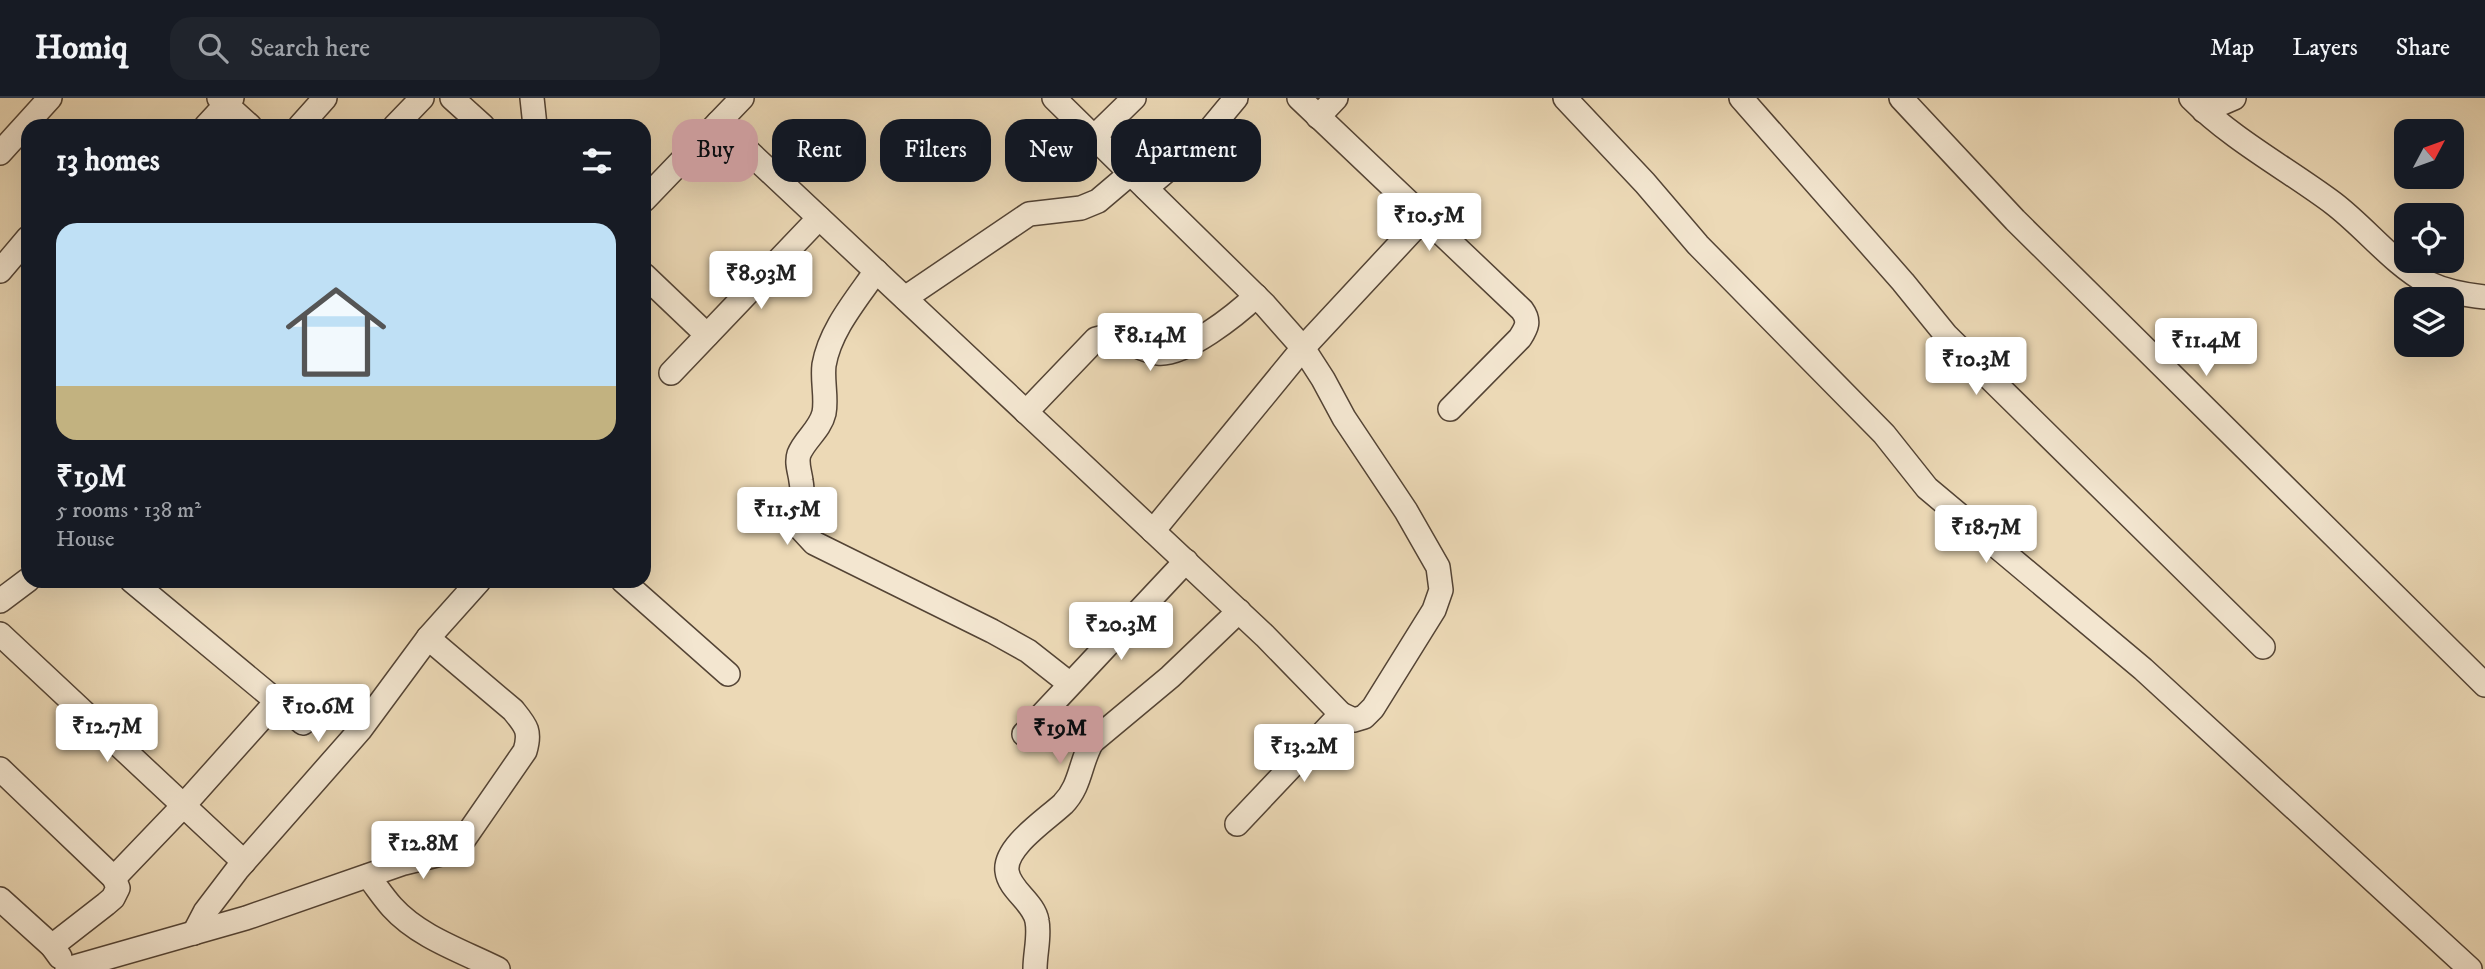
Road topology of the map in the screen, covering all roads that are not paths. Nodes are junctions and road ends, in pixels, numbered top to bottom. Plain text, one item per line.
1 (50, 98) edge
2 (325, 98) edge
3 (422, 98) edge
4 (452, 98) edge
5 (532, 98) edge
6 (742, 98) edge
7 (1055, 98) edge
8 (1134, 98) edge
9 (1236, 98) edge
10 (1298, 98) edge
11 (1336, 98) edge
12 (1565, 98) edge
13 (1741, 98) edge
14 (1901, 98) edge
15 (2234, 98) edge
16 (226, 100) edge
17 (2197, 105) edge
18 (1318, 117) junction
19 (39, 119) edge
20 (211, 119) edge
21 (244, 119) edge
22 (306, 119) edge
23 (402, 119) edge
24 (475, 119) edge
25 (534, 119) edge
26 (722, 119) edge
27 (1076, 119) edge
28 (1219, 119) edge
29 (1097, 134) edge
30 (21, 135) edge
31 (1097, 140) edge
32 (0, 153) edge
33 (1111, 154) edge
34 (758, 161) edge
35 (672, 171) edge
36 (1136, 182) edge
37 (1139, 182) edge
38 (651, 193) edge
39 (819, 218) junction
40 (1424, 218) junction
41 (21, 246) edge
42 (0, 271) edge
43 (876, 271) junction
44 (651, 282) edge
45 (1256, 296) junction
46 (905, 298) junction
47 (2485, 298) edge
48 (707, 335) junction
49 (1303, 348) junction
50 (671, 373) dead end
51 (1450, 409) dead end
52 (1026, 412) junction
53 (1153, 531) junction
54 (1186, 561) junction
55 (21, 585) edge
56 (140, 588) edge
57 (473, 588) edge
58 (631, 588) edge
59 (0, 601) edge
60 (1239, 611) junction
61 (0, 634) edge
62 (428, 638) junction
63 (2263, 646) dead end
64 (728, 674) dead end
65 (1070, 684) junction
66 (2485, 685) edge
67 (277, 701) junction
68 (1341, 714) junction
69 (303, 723) dead end
70 (1024, 734) dead end
71 (0, 769) edge
72 (184, 805) junction
73 (1237, 824) dead end
74 (244, 862) junction
75 (368, 876) junction
76 (114, 878) junction
77 (0, 898) edge
78 (194, 933) junction
79 (52, 946) junction
80 (107, 956) junction
81 (66, 969) edge
82 (131, 969) edge
83 (498, 969) edge
84 (1035, 969) edge
85 (2470, 969) edge

1 - 19 street
2 - 22 street
3 - 23 street
4 - 24 street
5 - 25 street
6 - 26 street
7 - 27 street
8 - 29 street
9 - 28 street
10 - 18 street
11 - 18 street
12 - 85 street
13 - 63 street
14 - 66 street
15 - 17 street
16 - 20 street
16 - 21 street
17 - 47 street
18 - 40 street
30 - 32 street
31 - 33 street
34 - 39 street
35 - 38 street
36 - 46 street
37 - 45 street
39 - 43 street
39 - 48 street
40 - 49 street
40 - 51 street
41 - 42 street
43 - 46 street
43 - 65 street
44 - 48 street
45 - 49 street
45 - 52 street
46 - 52 street
48 - 50 street
49 - 53 street
49 - 68 street
52 - 53 street
53 - 54 street
54 - 60 street
54 - 65 street
55 - 59 street
56 - 67 street
57 - 62 street
58 - 64 street
60 - 68 street
60 - 84 street
61 - 72 street
62 - 74 street
62 - 75 street
65 - 70 street
67 - 69 street
67 - 72 street
68 - 73 street
71 - 76 street
72 - 74 street
72 - 76 street
74 - 78 street
75 - 78 street
75 - 83 street
76 - 79 street
77 - 79 street
78 - 80 street
79 - 81 street
80 - 81 street
80 - 82 street

